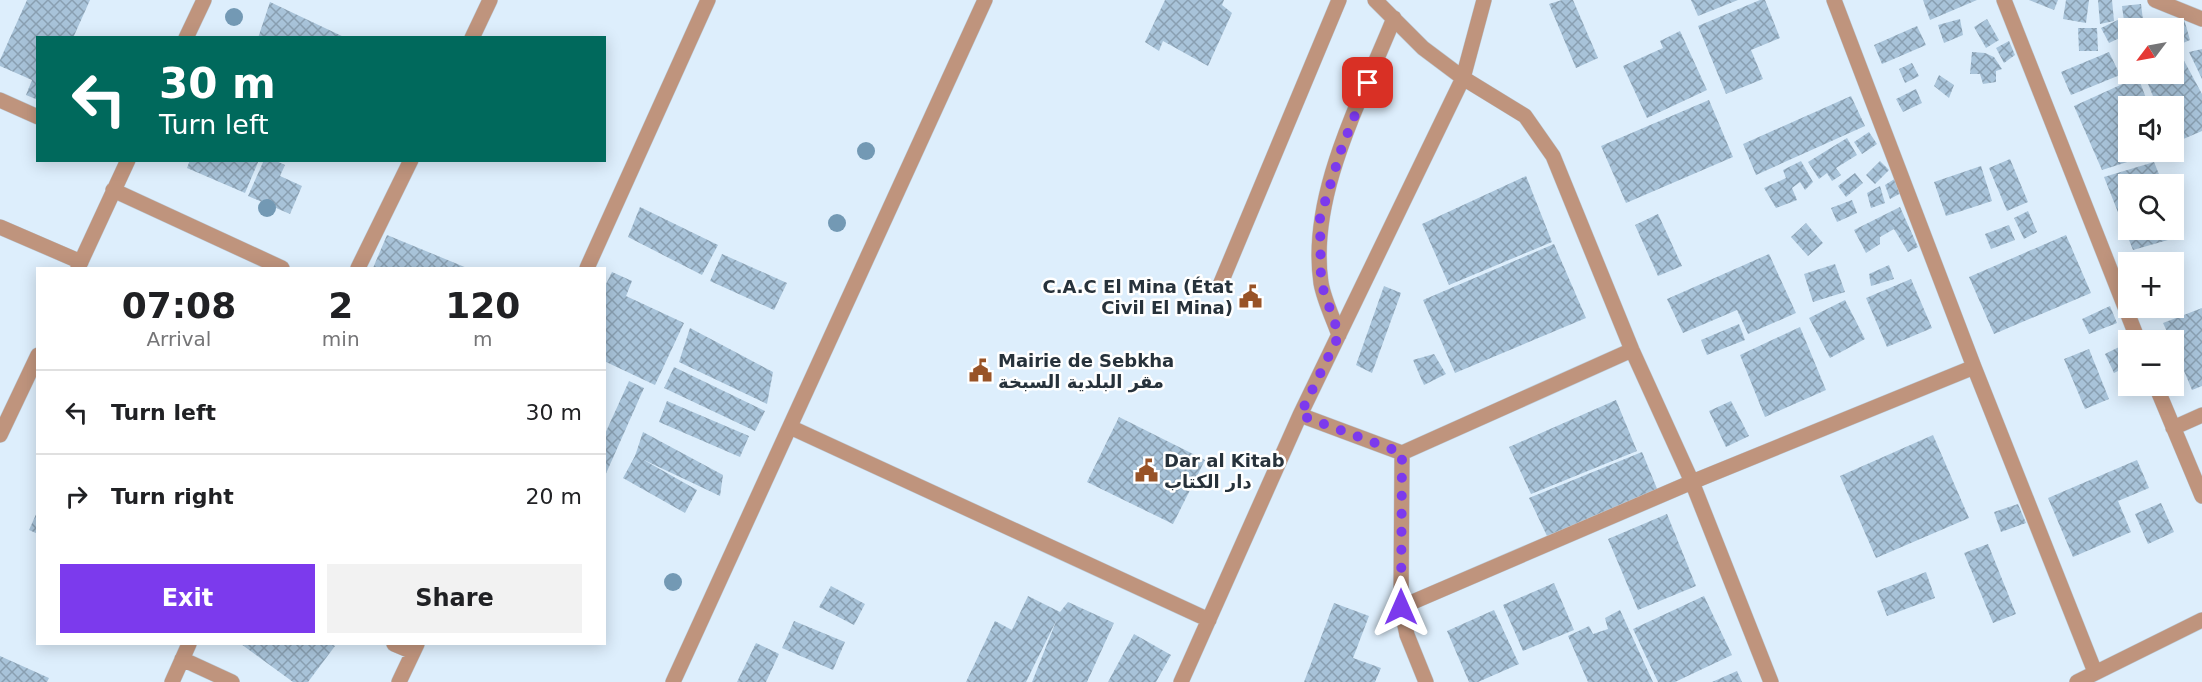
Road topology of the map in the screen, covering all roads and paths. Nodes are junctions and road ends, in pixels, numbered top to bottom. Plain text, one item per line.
1 (204, 0) edge
2 (490, 0) edge
3 (708, 0) edge
4 (985, 0) edge
5 (1339, 0) edge
6 (1375, 0) edge
7 (1484, 0) edge
8 (1834, 0) edge
9 (2004, 0) edge
10 (2155, 0) edge
11 (1394, 18) junction
12 (2202, 19) edge
13 (187, 36) edge
14 (473, 36) edge
15 (1463, 78) junction
16 (0, 100) edge
17 (36, 116) edge
18 (127, 162) edge
19 (410, 162) edge
20 (113, 190) junction
21 (0, 227) edge
22 (79, 265) edge
23 (280, 267) edge
24 (358, 267) edge
25 (587, 267) edge
26 (1220, 285) dead end
27 (2134, 330) edge
28 (1339, 335) junction
29 (1632, 350) junction
30 (36, 359) edge
31 (1974, 367) junction
32 (2160, 396) edge
33 (1300, 415) junction
34 (2202, 415) edge
35 (790, 427) junction
36 (2173, 428) junction
37 (0, 435) edge
38 (1402, 453) junction
39 (1692, 482) junction
40 (2202, 496) edge
41 (1401, 607) junction
42 (1209, 620) junction
43 (2202, 620) edge
44 (189, 645) edge
45 (399, 645) edge
46 (415, 648) edge
47 (182, 659) junction
48 (2095, 672) junction
49 (172, 682) edge
50 (232, 682) edge
51 (399, 682) edge
52 (673, 682) edge
53 (1181, 682) edge
54 (1426, 682) edge
55 (1771, 682) edge
56 (2076, 682) edge

1 - 13 street
2 - 14 street
3 - 25 street
4 - 35 street
5 - 26 street
6 - 11 street
7 - 15 street
8 - 31 street
9 - 27 street
10 - 12 street
11 - 15 street
11 - 28 street
15 - 28 street
15 - 29 street
16 - 17 street
18 - 20 street
19 - 24 street
20 - 22 street
20 - 23 street
21 - 22 street
28 - 33 street
29 - 38 street
29 - 39 street
30 - 37 street
31 - 39 street
31 - 48 street
32 - 36 street
33 - 38 street
33 - 42 street
34 - 36 street
35 - 42 street
35 - 52 street
36 - 40 street
38 - 41 street
39 - 41 street
39 - 55 street
41 - 54 street
42 - 53 street
43 - 48 street
44 - 47 street
45 - 46 street
46 - 51 street
47 - 49 street
47 - 50 street
48 - 56 street

